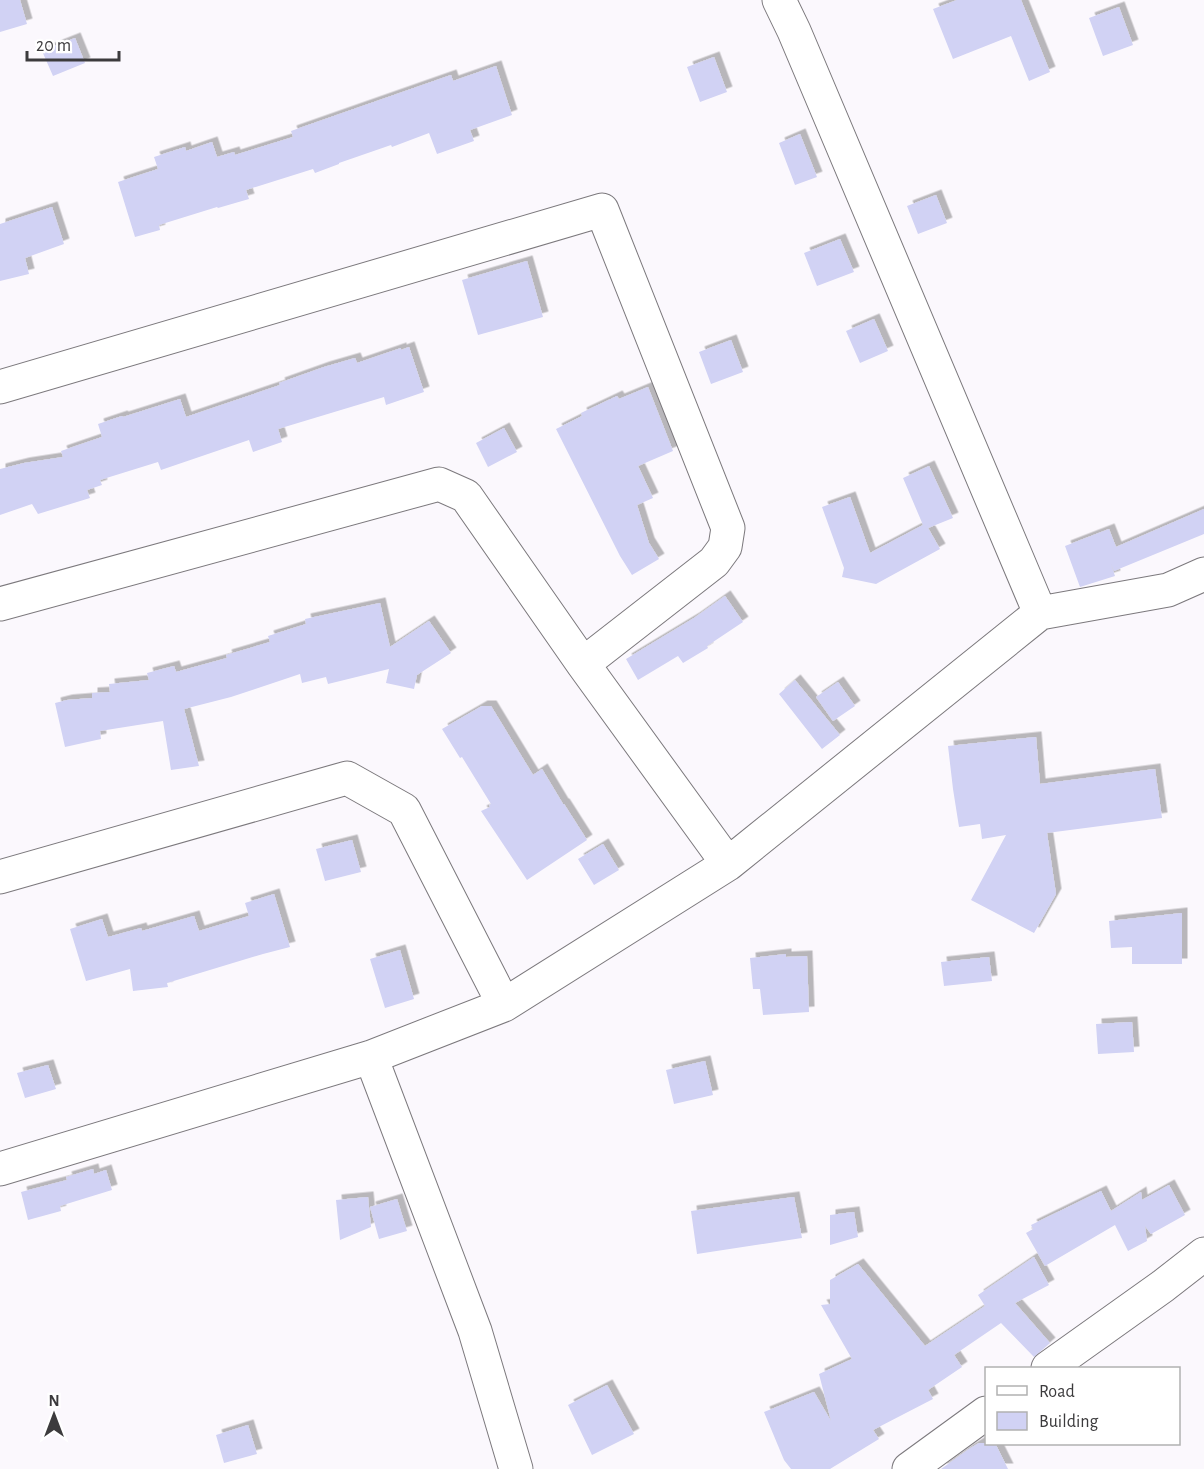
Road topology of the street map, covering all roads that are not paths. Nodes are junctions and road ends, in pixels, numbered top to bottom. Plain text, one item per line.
1 (779, 0) edge
2 (0, 387) edge
3 (1204, 574) edge
4 (0, 604) edge
5 (1040, 613) junction
6 (583, 664) junction
7 (728, 864) junction
8 (0, 877) edge
9 (504, 1005) junction
10 (371, 1057) junction
11 (0, 1169) edge
12 (1204, 1254) edge
13 (1049, 1367) edge
14 (985, 1414) edge
15 (516, 1469) edge
16 (909, 1469) edge

1 - 5 street
2 - 6 street
3 - 5 street
4 - 6 street
5 - 7 street
6 - 7 street
7 - 9 street
8 - 9 street
9 - 10 street
10 - 11 street
10 - 15 street
12 - 13 street
14 - 16 street

